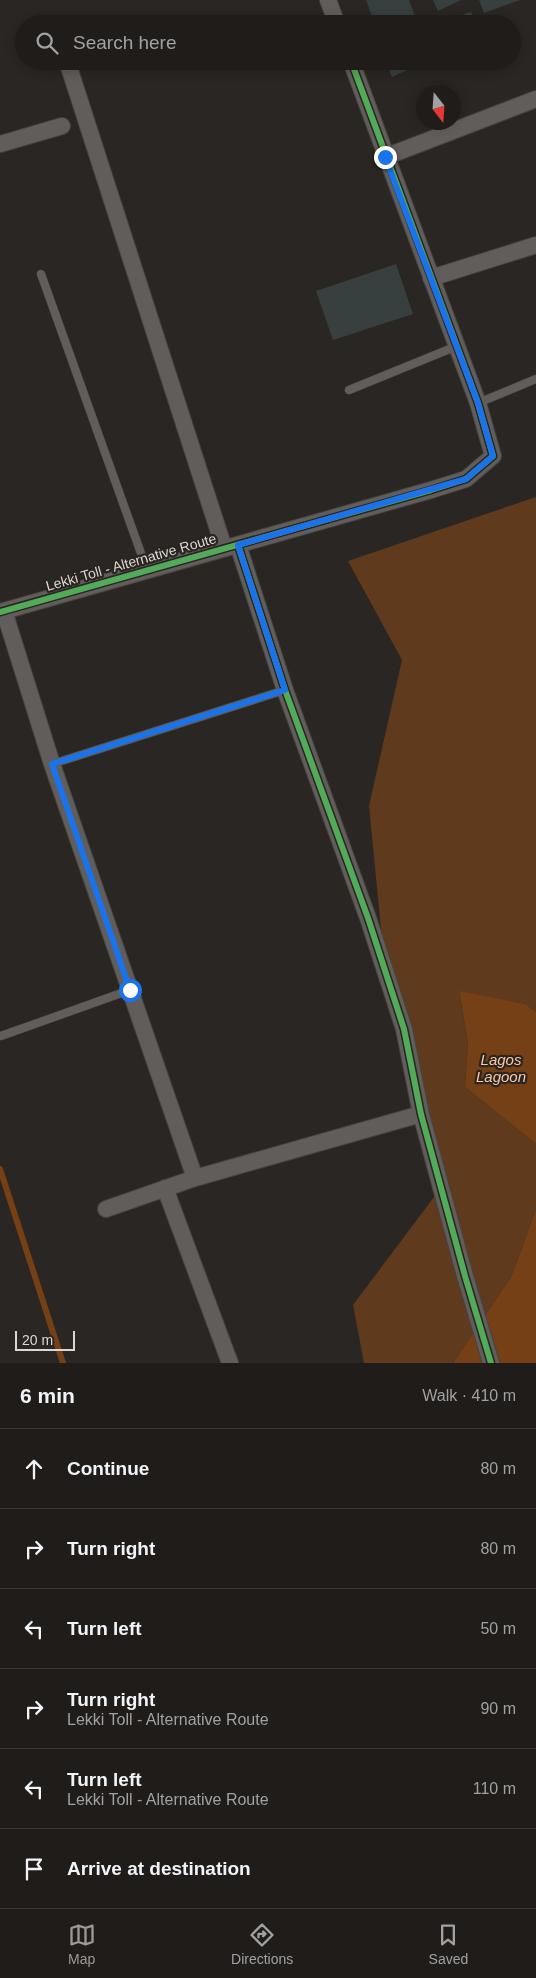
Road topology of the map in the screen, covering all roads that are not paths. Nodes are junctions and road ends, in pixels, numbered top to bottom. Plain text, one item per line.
1 (328, 0) edge
2 (334, 15) edge
3 (70, 70) edge
4 (353, 70) edge
5 (536, 99) edge
6 (62, 126) dead end
7 (0, 144) edge
8 (385, 157) junction
9 (536, 245) edge
10 (41, 274) dead end
11 (431, 278) junction
12 (457, 346) junction
13 (536, 379) edge
14 (348, 390) dead end
15 (478, 403) junction
16 (231, 546) junction
17 (147, 570) junction
18 (2, 612) edge
19 (285, 690) junction
20 (52, 764) junction
21 (130, 990) junction
22 (1, 1036) edge
23 (421, 1114) junction
24 (195, 1178) junction
25 (165, 1188) junction
26 (106, 1209) dead end
27 (230, 1363) edge
28 (491, 1363) edge

1 - 2 street
3 - 16 street
4 - 8 street, Lekki Toll - Alternative Route
5 - 8 street
6 - 7 street
8 - 11 street, Lekki Toll - Alternative Route
9 - 11 street
10 - 17 lane
11 - 12 street, Lekki Toll - Alternative Route
12 - 14 lane
12 - 15 street, Lekki Toll - Alternative Route
13 - 15 lane
15 - 16 street, Lekki Toll - Alternative Route
16 - 17 street, Lekki Toll - Alternative Route
16 - 19 street
17 - 18 street, Lekki Toll - Alternative Route
18 - 20 street
19 - 20 lane
19 - 23 street
20 - 21 street
21 - 22 lane
21 - 24 street
23 - 24 street
23 - 28 street
24 - 25 street
25 - 26 street
25 - 27 street

